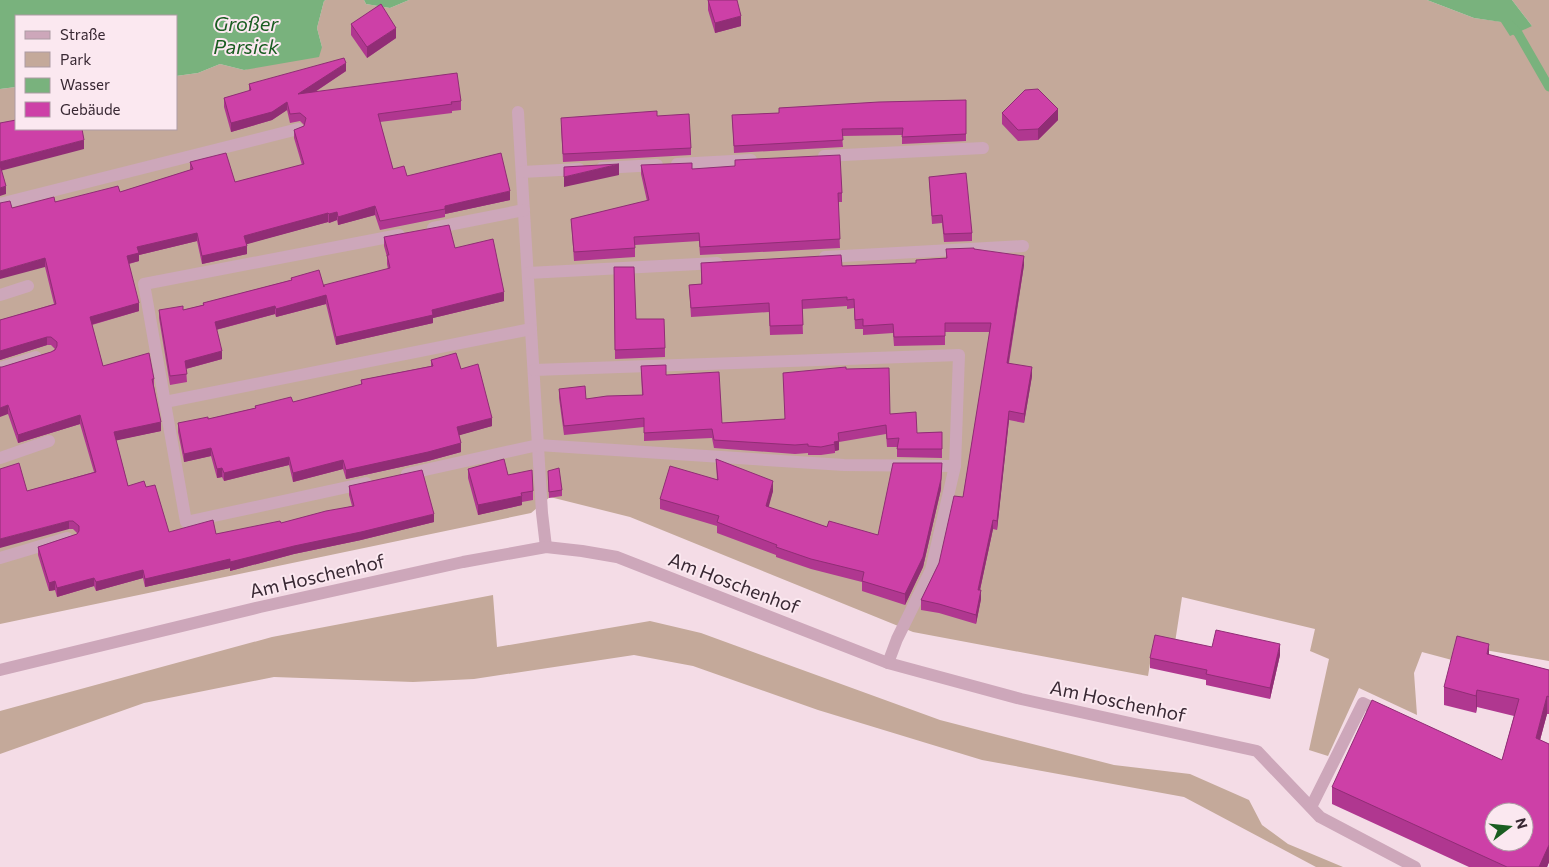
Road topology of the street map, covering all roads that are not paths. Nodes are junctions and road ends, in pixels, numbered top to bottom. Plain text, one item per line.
1 (518, 112) dead end
2 (298, 129) edge
3 (983, 148) dead end
4 (816, 157) edge
5 (767, 159) edge
6 (522, 172) junction
7 (0, 204) edge
8 (524, 210) junction
9 (1023, 246) dead end
10 (815, 258) edge
11 (726, 262) edge
12 (528, 273) junction
13 (28, 286) dead end
14 (0, 294) edge
15 (531, 329) junction
16 (50, 353) edge
17 (0, 368) edge
18 (534, 370) junction
19 (165, 402) junction
20 (49, 441) dead end
21 (538, 445) junction
22 (0, 458) edge
23 (955, 466) junction
24 (396, 476) edge
25 (376, 480) edge
26 (71, 537) edge
27 (546, 547) junction
28 (0, 558) edge
29 (888, 663) junction
30 (0, 670) edge
31 (1397, 720) edge
32 (1311, 807) junction
33 (1415, 867) edge

1 - 6 street
2 - 7 street
3 - 4 street
5 - 6 street
6 - 8 street
8 - 12 street
8 - 19 street
9 - 10 street
11 - 12 street
12 - 15 street
13 - 14 street
15 - 18 street
15 - 19 street
16 - 17 street
18 - 21 street
18 - 23 street
19 - 25 street
20 - 22 street
21 - 23 street
21 - 24 street
21 - 27 street
23 - 29 street
26 - 28 street
27 - 29 street, Am Hoschenhof
27 - 30 street, Am Hoschenhof
29 - 32 street, Am Hoschenhof
31 - 32 street
32 - 33 street, Am Hoschenhof

